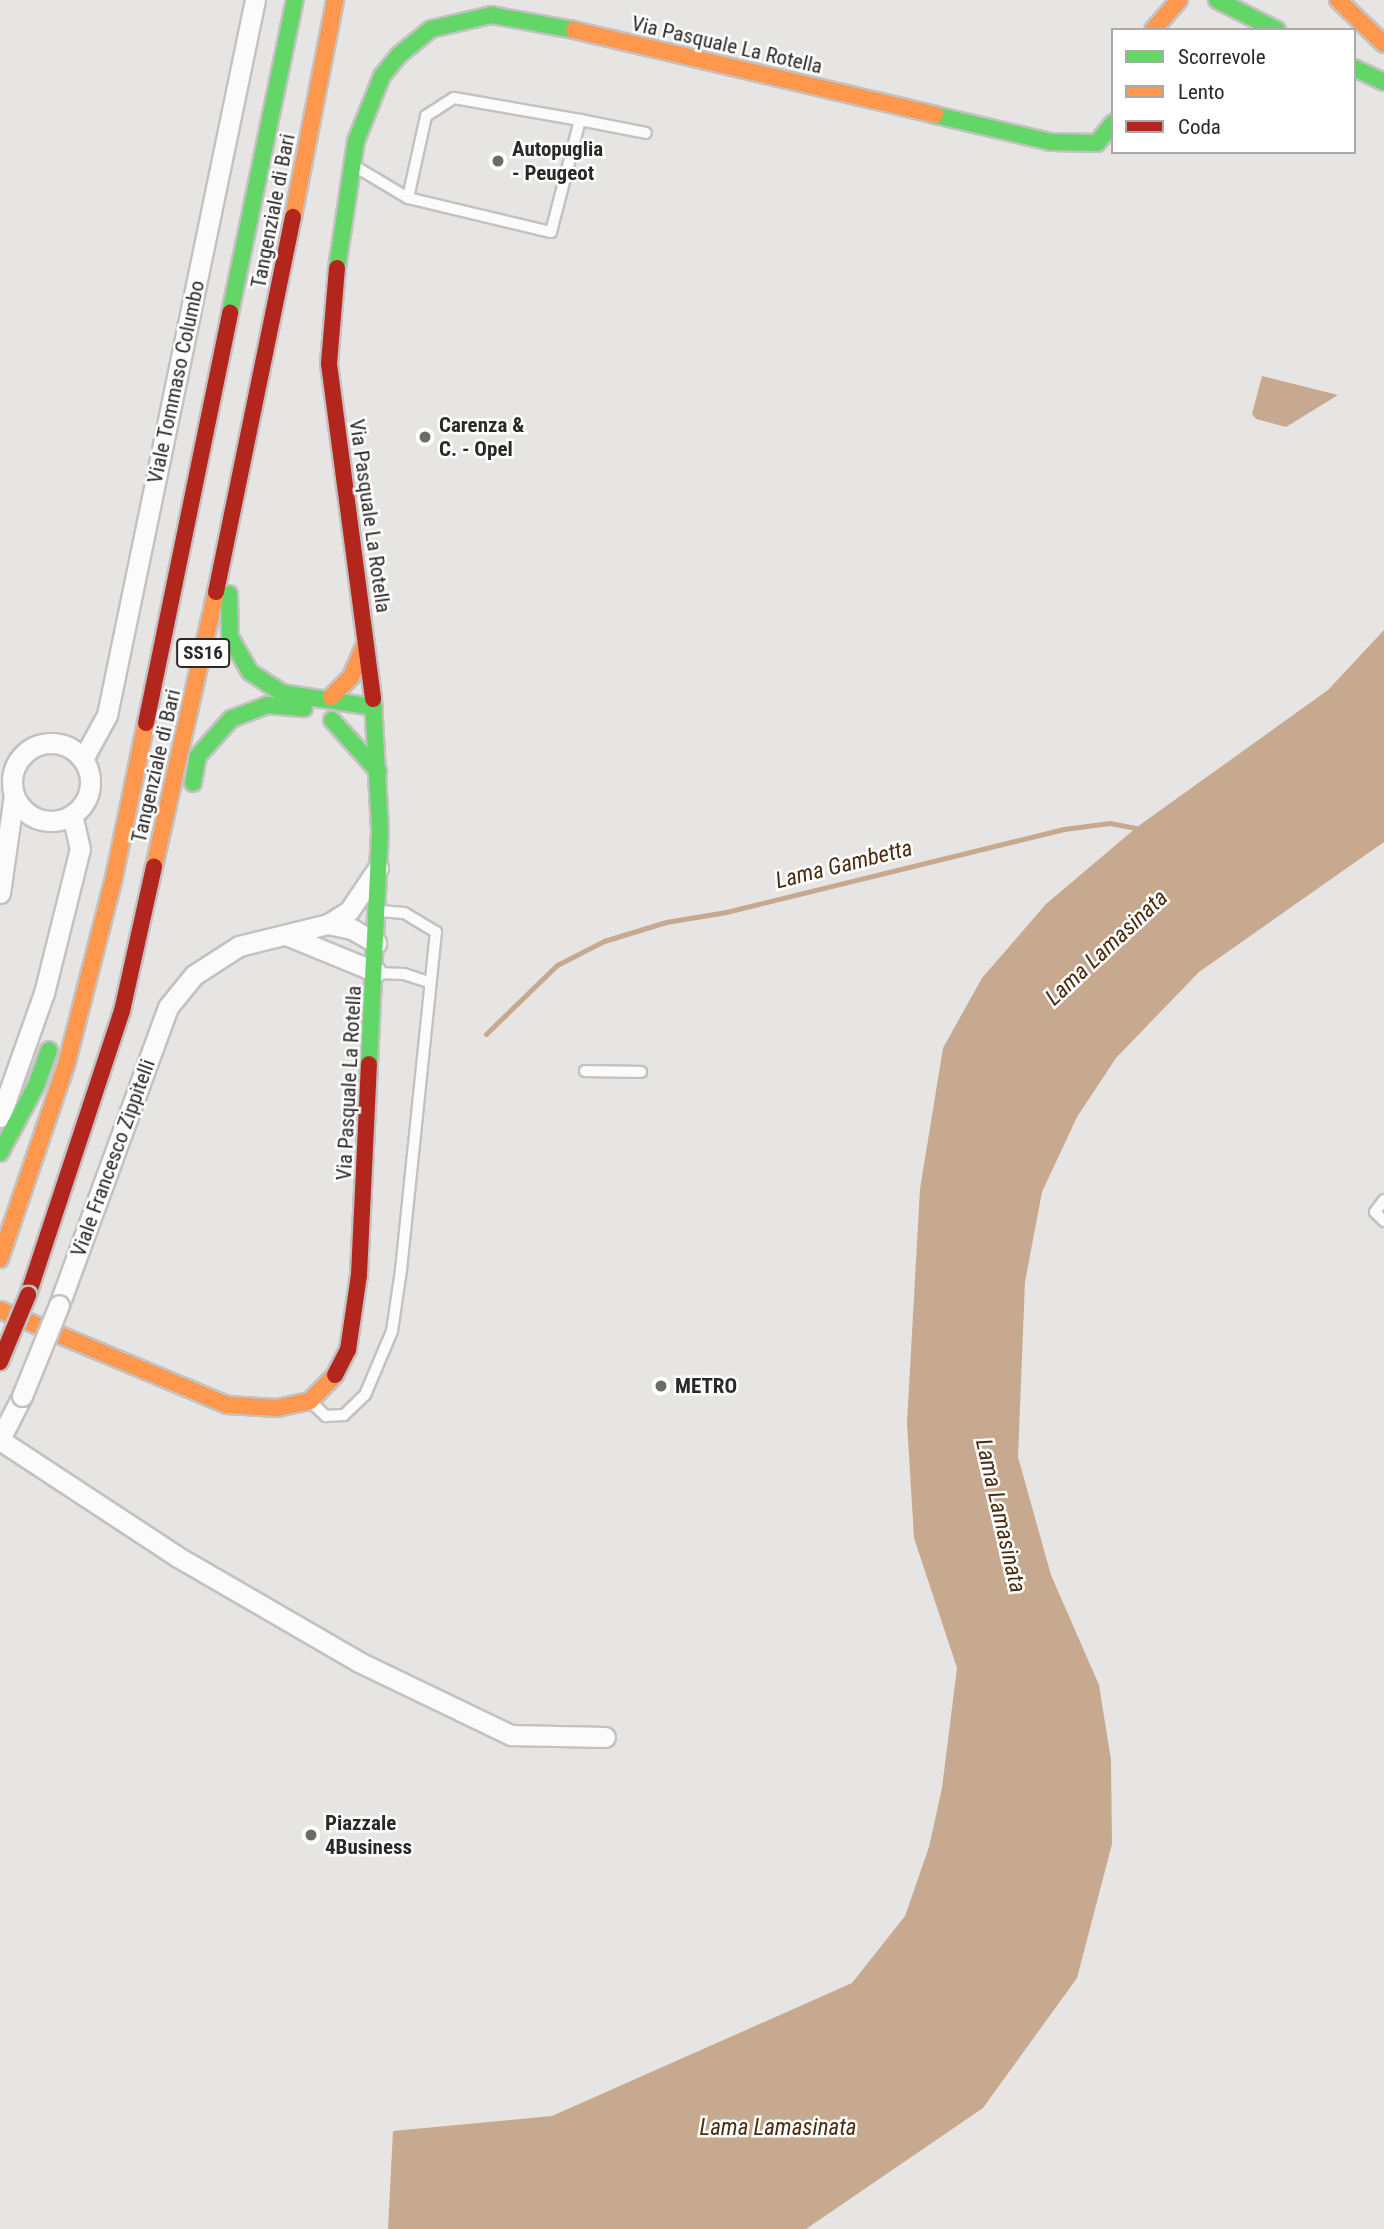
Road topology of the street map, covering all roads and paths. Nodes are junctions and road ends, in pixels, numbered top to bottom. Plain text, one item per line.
1 (255, 0) edge
2 (295, 0) edge
3 (335, 0) edge
4 (342, 0) edge
5 (1151, 0) edge
6 (1180, 0) edge
7 (1217, 0) edge
8 (1338, 0) edge
9 (1153, 28) edge
10 (1155, 28) edge
11 (1273, 28) edge
12 (329, 31) junction
13 (1384, 44) edge
14 (1356, 69) edge
15 (1384, 82) edge
16 (580, 120) junction
17 (1111, 126) edge
18 (646, 133) dead end
19 (352, 165) junction
20 (408, 198) junction
21 (250, 439) junction
22 (366, 642) junction
23 (331, 697) junction
24 (374, 707) junction
25 (332, 720) junction
26 (83, 759) junction
27 (378, 771) junction
28 (14, 795) junction
29 (190, 795) dead end
30 (72, 815) junction
31 (40, 820) junction
32 (184, 821) dead end
33 (8, 849) junction
34 (157, 857) junction
35 (379, 867) junction
36 (113, 882) junction
37 (0, 893) edge
38 (379, 910) junction
39 (328, 924) junction
40 (81, 934) dead end
41 (286, 935) junction
42 (376, 943) junction
43 (376, 972) junction
44 (428, 982) junction
45 (53, 1038) dead end
46 (585, 1071) dead end
47 (641, 1072) dead end
48 (0, 1117) edge
49 (0, 1153) edge
50 (1384, 1200) edge
51 (1384, 1221) edge
52 (0, 1259) edge
53 (0, 1310) edge
54 (0, 1362) edge
55 (310, 1401) junction
56 (0, 1440) edge
57 (605, 1737) dead end

1 - 26 street, Viale Tommaso Columbo
2 - 36 main road, Tangenziale di Bari / SS16
3 - 12 main road, Tangenziale di Bari / SS16
4 - 12 main road
5 - 9 main road
6 - 10 main road
7 - 11 main road
8 - 13 main road
12 - 21 main road, Tangenziale di Bari / SS16
14 - 15 main road
16 - 18 lane
16 - 20 lane
16 - 20 lane
17 - 19 main road, Via Pasquale La Rotella
19 - 20 lane
19 - 22 main road, Via Pasquale La Rotella
21 - 23 main road
21 - 34 main road, Tangenziale di Bari / SS16
22 - 23 main road
22 - 24 main road, Via Pasquale La Rotella
23 - 24 main road
24 - 25 main road
24 - 27 main road, Via Pasquale La Rotella
25 - 27 main road
25 - 29 main road
26 - 28 street
26 - 30 street
27 - 35 main road, Via Pasquale La Rotella
28 - 31 street
28 - 33 street
30 - 31 street
30 - 48 street
31 - 33 street
32 - 34 main road
33 - 37 street
34 - 54 main road, Tangenziale di Bari / SS16, bridge
35 - 38 main road, Via Pasquale La Rotella
35 - 39 street
36 - 40 main road
36 - 52 main road, Tangenziale di Bari / SS16
38 - 42 main road, Via Pasquale La Rotella
38 - 44 lane
39 - 41 street, Viale Francesco Zippitelli
39 - 42 street
41 - 43 street
41 - 56 street, Viale Francesco Zippitelli, bridge
42 - 43 main road, Via Pasquale La Rotella
43 - 44 lane
43 - 55 main road, Via Pasquale La Rotella
44 - 55 lane
45 - 49 main road
46 - 47 lane
50 - 51 lane
53 - 55 main road
56 - 57 street

